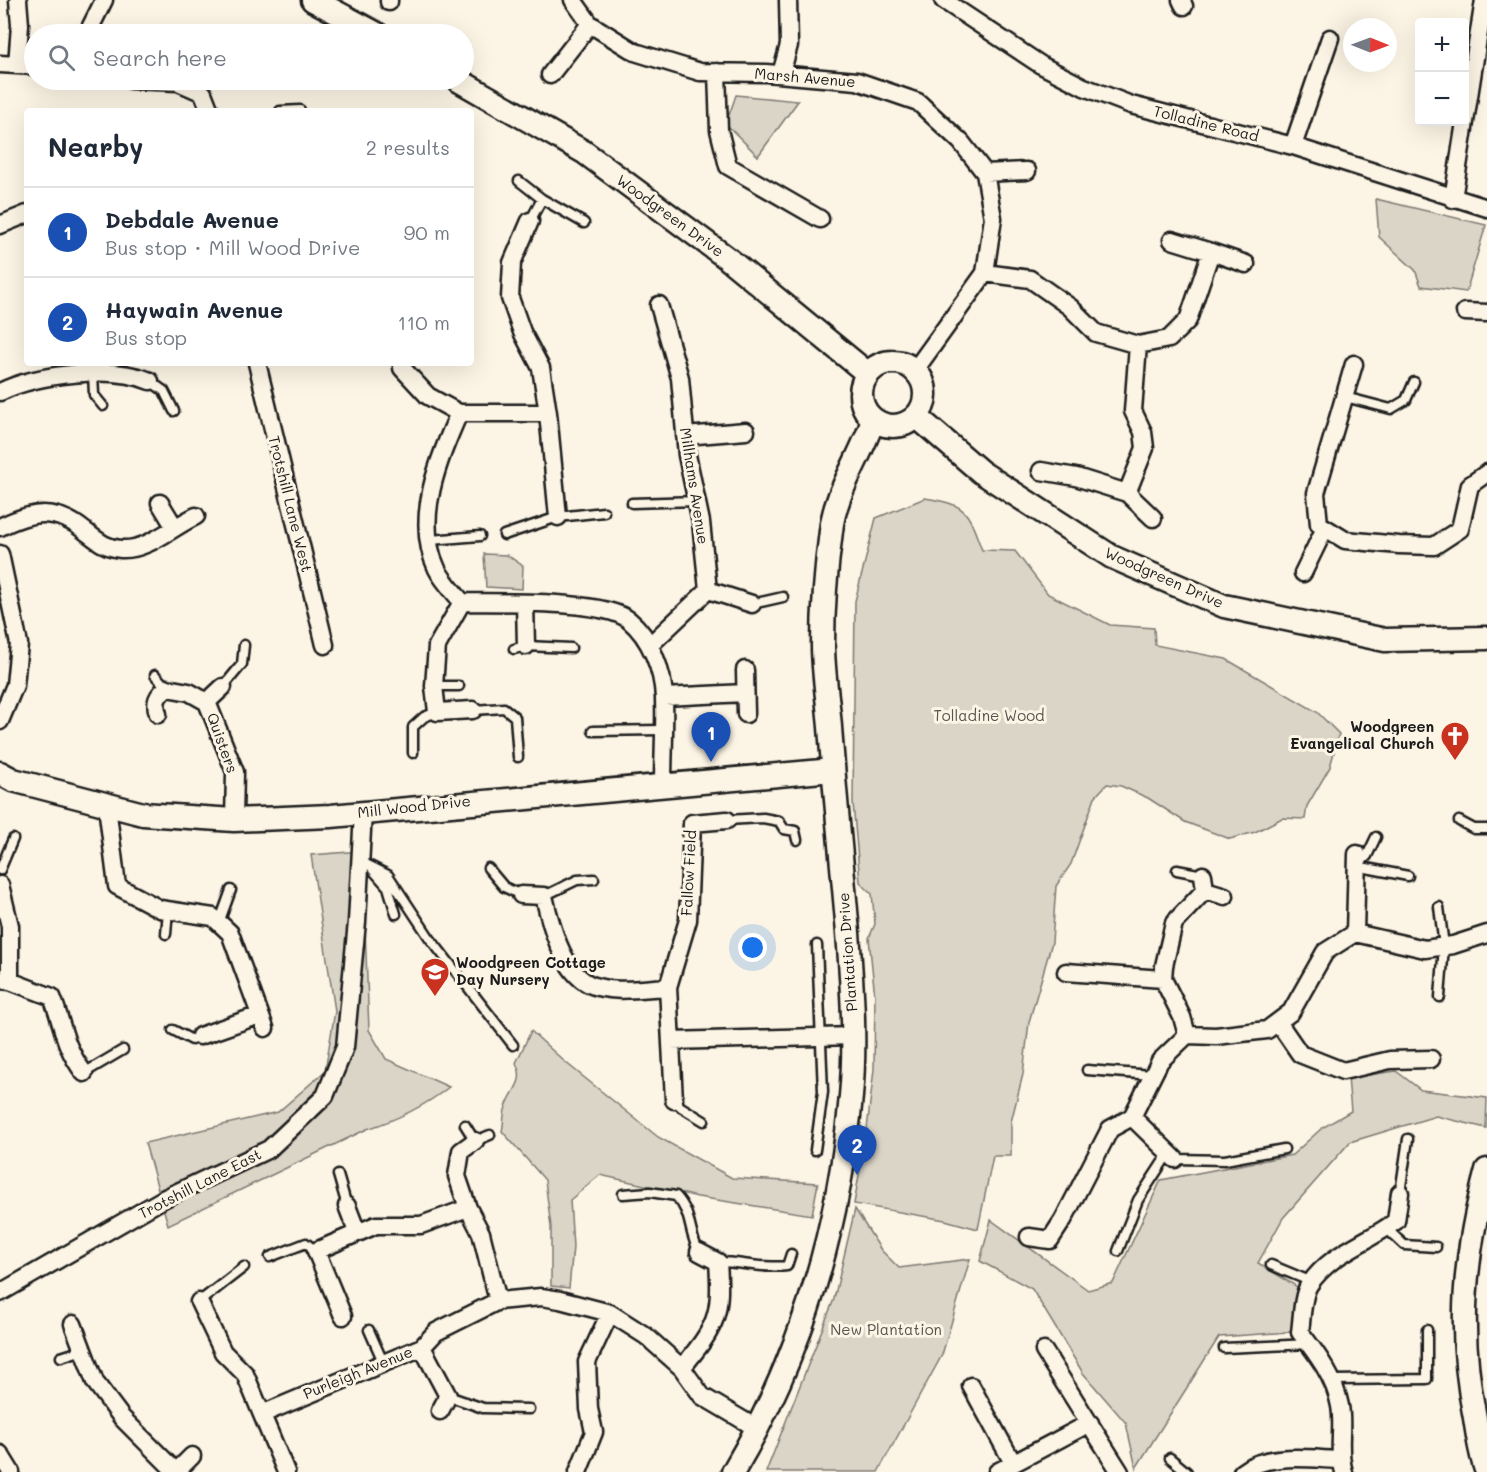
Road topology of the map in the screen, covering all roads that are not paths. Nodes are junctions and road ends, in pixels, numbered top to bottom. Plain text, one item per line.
1 (18, 0) edge
2 (104, 0) edge
3 (314, 0) edge
4 (573, 0) edge
5 (788, 0) edge
6 (943, 0) edge
7 (1484, 0) edge
8 (92, 24) edge
9 (358, 24) edge
10 (590, 24) junction
11 (1330, 38) dead end
12 (0, 64) edge
13 (17, 65) junction
14 (24, 65) edge
15 (717, 72) junction
16 (781, 74) junction
17 (550, 75) dead end
18 (474, 89) edge
19 (204, 90) edge
20 (209, 108) edge
21 (1293, 146) junction
22 (1027, 171) dead end
23 (985, 173) junction
24 (519, 181) dead end
25 (543, 199) junction
26 (1453, 199) junction
27 (1487, 208) edge
28 (24, 215) edge
29 (820, 219) dead end
30 (530, 221) joint
31 (0, 223) edge
32 (584, 223) dead end
33 (1172, 240) dead end
34 (1211, 252) junction
35 (1246, 264) dead end
36 (985, 273) junction
37 (659, 305) dead end
38 (1465, 312) dead end
39 (1487, 312) edge
40 (1138, 345) junction
41 (1354, 364) dead end
42 (258, 366) edge
43 (402, 366) edge
44 (134, 368) edge
45 (915, 370) junction
46 (93, 373) junction
47 (867, 373) junction
48 (150, 381) joint
49 (1414, 382) dead end
50 (0, 392) edge
51 (1345, 397) junction
52 (104, 406) dead end
53 (174, 411) dead end
54 (548, 412) junction
55 (459, 413) junction
56 (916, 416) junction
57 (873, 420) junction
58 (746, 431) dead end
59 (685, 436) junction
60 (1041, 471) dead end
61 (1487, 473) edge
62 (1127, 493) junction
63 (697, 501) junction
64 (160, 503) dead end
65 (632, 503) dead end
66 (604, 512) dead end
67 (196, 516) dead end
68 (558, 517) junction
69 (1153, 518) dead end
70 (174, 526) junction
71 (0, 527) edge
72 (1325, 528) junction
73 (504, 535) dead end
74 (480, 536) dead end
75 (430, 540) junction
76 (0, 554) edge
77 (1303, 573) dead end
78 (708, 590) junction
79 (783, 597) dead end
80 (462, 602) junction
81 (525, 603) junction
82 (752, 604) joint
83 (7, 609) edge
84 (1487, 638) edge
85 (244, 645) dead end
86 (325, 645) dead end
87 (650, 645) junction
88 (520, 648) joint
89 (571, 648) dead end
90 (746, 670) dead end
91 (154, 675) dead end
92 (434, 686) junction
93 (459, 686) dead end
94 (223, 687) joint
95 (166, 688) junction
96 (745, 693) junction
97 (664, 697) junction
98 (207, 702) junction
99 (473, 710) joint
100 (436, 712) junction
101 (158, 714) dead end
102 (746, 714) dead end
103 (0, 721) edge
104 (593, 730) dead end
105 (662, 730) junction
106 (413, 753) dead end
107 (518, 757) dead end
108 (833, 770) junction
109 (0, 773) edge
110 (663, 785) junction
111 (107, 806) junction
112 (363, 812) junction
113 (234, 820) junction
114 (727, 820) joint
115 (1459, 821) dead end
116 (1487, 829) edge
117 (1376, 837) dead end
118 (13, 839) dead end
119 (797, 840) dead end
120 (1357, 860) junction
121 (364, 863) junction
122 (488, 868) dead end
123 (0, 870) edge
124 (1177, 870) dead end
125 (1408, 876) dead end
126 (594, 879) dead end
127 (1204, 883) junction
128 (0, 885) edge
129 (231, 890) dead end
130 (521, 895) joint
131 (544, 896) junction
132 (1225, 896) dead end
133 (1439, 907) dead end
134 (168, 910) junction
135 (396, 914) dead end
136 (219, 922) junction
137 (1355, 933) junction
138 (1487, 933) edge
139 (166, 934) dead end
140 (817, 945) dead end
141 (1444, 946) junction
142 (1066, 972) dead end
143 (1163, 979) junction
144 (5, 981) edge
145 (668, 987) junction
146 (1440, 997) dead end
147 (1278, 1022) junction
148 (173, 1030) dead end
149 (1187, 1035) junction
150 (200, 1036) joint
151 (853, 1036) junction
152 (821, 1037) junction
153 (671, 1041) junction
154 (513, 1046) dead end
155 (123, 1050) dead end
156 (1431, 1059) dead end
157 (1087, 1070) dead end
158 (84, 1072) joint
159 (1152, 1076) junction
160 (674, 1100) joint
161 (1132, 1117) junction
162 (704, 1121) dead end
163 (465, 1125) dead end
164 (483, 1138) joint
165 (1408, 1139) dead end
166 (1284, 1149) dead end
167 (815, 1150) dead end
168 (1172, 1156) junction
169 (1487, 1170) edge
170 (338, 1176) dead end
171 (1400, 1192) joint
172 (623, 1194) dead end
173 (347, 1206) joint
174 (468, 1208) junction
175 (1386, 1228) junction
176 (357, 1232) junction
177 (1029, 1237) dead end
178 (1436, 1247) dead end
179 (316, 1251) junction
180 (1118, 1251) dead end
181 (699, 1252) joint
182 (790, 1254) dead end
183 (270, 1257) dead end
184 (718, 1262) junction
185 (1271, 1265) dead end
186 (244, 1267) dead end
187 (1312, 1282) junction
188 (0, 1293) edge
189 (498, 1301) junction
190 (199, 1302) joint
191 (610, 1313) junction
192 (343, 1316) dead end
193 (73, 1324) dead end
194 (369, 1330) dead end
195 (1427, 1330) dead end
196 (1309, 1344) junction
197 (422, 1347) junction
198 (1224, 1348) dead end
199 (83, 1350) junction
200 (1044, 1351) dead end
201 (61, 1358) dead end
202 (384, 1364) junction
203 (682, 1368) junction
204 (1330, 1380) junction
205 (971, 1386) dead end
206 (1478, 1396) edge
207 (444, 1403) joint
208 (529, 1409) dead end
209 (262, 1414) junction
210 (1090, 1423) junction
211 (758, 1429) junction
212 (0, 1454) edge
213 (192, 1456) dead end
214 (1170, 1458) dead end
215 (1013, 1463) junction
216 (1342, 1466) edge
217 (10, 1472) edge
218 (176, 1472) edge
219 (286, 1472) edge
220 (578, 1472) edge
221 (733, 1472) edge
222 (997, 1472) edge
223 (1120, 1472) edge
224 (1187, 1472) edge
225 (1242, 1472) edge
226 (1487, 1472) edge

1 - 13 street
2 - 8 street
3 - 9 street
4 - 10 street, Marsh Avenue
5 - 16 street
6 - 21 street, Tolladine Road
7 - 26 street
10 - 15 street, Marsh Avenue
10 - 17 street
11 - 21 street
12 - 13 street
13 - 14 street
15 - 16 street, Marsh Avenue
15 - 29 street
16 - 23 street, Marsh Avenue
18 - 47 street, Woodgreen Drive
19 - 20 street
21 - 26 street, Tolladine Road
22 - 23 street
23 - 36 street, Marsh Avenue
24 - 25 lane
25 - 30 lane
25 - 32 lane
26 - 27 street, Tolladine Road
28 - 31 street
30 - 54 street
33 - 34 street
34 - 35 street
34 - 40 street
36 - 40 street
36 - 45 street, Marsh Avenue
37 - 59 street, Millhams Avenue
38 - 39 street
40 - 62 street
41 - 51 street
42 - 86 street, Trotshill Lane West
43 - 55 street
44 - 46 street
44 - 48 street
45 - 47 street
45 - 56 street
46 - 50 street
46 - 52 lane
47 - 57 street
48 - 53 lane
49 - 51 lane
51 - 72 street
54 - 55 street
54 - 68 street
55 - 75 street
56 - 57 street
56 - 84 street, Woodgreen Drive
57 - 108 street, Plantation Drive
58 - 59 street
59 - 63 street, Millhams Avenue
60 - 62 street
61 - 72 street
62 - 69 street
63 - 65 lane
63 - 78 street, Millhams Avenue
64 - 70 street
66 - 68 lane
67 - 70 street
68 - 73 lane
70 - 71 street
72 - 77 street
74 - 75 lane
75 - 80 street
76 - 83 street
78 - 82 street
78 - 87 street
79 - 82 lane
80 - 81 street
80 - 92 street
81 - 87 street
81 - 88 street
83 - 103 street
85 - 94 lane
87 - 97 street
88 - 89 lane
90 - 96 street
91 - 95 lane
92 - 93 lane
92 - 100 street
94 - 98 street, Quisters
95 - 98 street, Quisters
95 - 101 street
96 - 97 street
96 - 102 street
97 - 105 street
98 - 113 street, Quisters
99 - 100 street
99 - 107 lane
100 - 106 lane
104 - 105 lane
105 - 110 street
108 - 110 street, Mill Wood Drive
108 - 151 street, Plantation Drive
109 - 111 street, Mill Wood Drive
110 - 112 street, Mill Wood Drive
111 - 113 street, Mill Wood Drive
111 - 134 street
112 - 113 street, Mill Wood Drive
112 - 121 street, Trotshill Lane East
114 - 119 lane
114 - 145 street, Fallow Field
115 - 116 lane
117 - 120 lane
118 - 123 lane
120 - 125 lane
120 - 137 street
121 - 135 lane
121 - 154 lane
121 - 188 street, Trotshill Lane East
122 - 130 lane
124 - 127 lane
126 - 131 lane
127 - 132 street
127 - 143 street
128 - 144 street
129 - 136 lane
130 - 131 street
131 - 145 street
133 - 141 lane
134 - 136 street
134 - 139 lane
136 - 150 street
137 - 141 street
137 - 147 street
138 - 141 street
140 - 152 lane
141 - 146 lane
142 - 143 street
143 - 149 street
144 - 158 street
145 - 153 street, Fallow Field
147 - 149 street
147 - 156 street
148 - 150 lane
149 - 159 street
151 - 152 street
151 - 211 street, Plantation Drive
152 - 153 street
152 - 167 lane
153 - 160 street, Fallow Field
155 - 158 lane
157 - 159 lane
159 - 161 street
160 - 162 lane
161 - 168 street
161 - 177 street
163 - 164 lane
164 - 174 street
165 - 171 lane
166 - 168 lane
168 - 180 lane
169 - 206 street
170 - 173 lane
171 - 175 street
172 - 181 lane
173 - 176 street
174 - 176 street
174 - 189 street
175 - 178 lane
175 - 187 street
176 - 179 street
179 - 183 lane
179 - 192 street
181 - 184 street
182 - 184 lane
184 - 203 street
185 - 187 lane
186 - 190 lane
187 - 196 street
189 - 191 street, Purleigh Avenue
189 - 197 street, Purleigh Avenue
190 - 209 street
191 - 203 street, Purleigh Avenue
191 - 220 street
193 - 199 street
194 - 202 lane
195 - 204 lane
196 - 198 lane
196 - 204 street
197 - 202 street, Purleigh Avenue
197 - 207 street
199 - 201 lane
199 - 218 street
200 - 210 street
202 - 209 street, Purleigh Avenue
203 - 211 street, Purleigh Avenue
204 - 216 street
205 - 215 street
206 - 226 street
207 - 208 lane
209 - 219 street
210 - 215 street
210 - 223 street
211 - 221 street, Plantation Drive
212 - 217 street
213 - 218 street
214 - 224 lane
215 - 222 street
216 - 225 street

